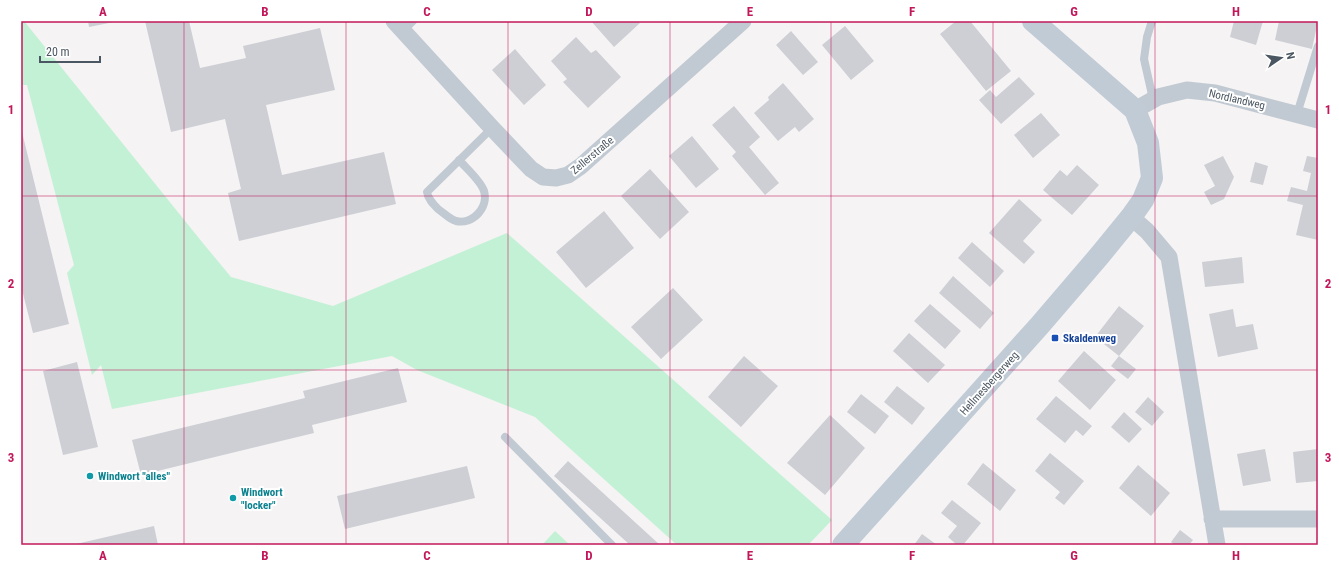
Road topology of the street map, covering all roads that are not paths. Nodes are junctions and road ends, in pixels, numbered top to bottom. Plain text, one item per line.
1 (743, 21) edge
2 (1033, 21) edge
3 (1152, 21) edge
4 (403, 24) edge
5 (1318, 46) edge
6 (1144, 105) junction
7 (1298, 114) junction
8 (1318, 120) edge
9 (492, 128) junction
10 (459, 160) junction
11 (1131, 217) junction
12 (505, 437) dead end
13 (1212, 519) junction
14 (1318, 519) edge
15 (612, 545) edge
16 (843, 545) edge
17 (1217, 545) edge

1 - 9 street, Zellerstraße
2 - 6 street
3 - 6 lane
4 - 9 street, Zellerstraße
5 - 7 lane
6 - 7 street, Nordlandweg
6 - 11 street
7 - 8 street, Nordlandweg
9 - 10 lane
10 - 10 lane
11 - 13 street
11 - 16 street, Hellmesbergerweg
12 - 15 lane
13 - 14 street
13 - 17 street

